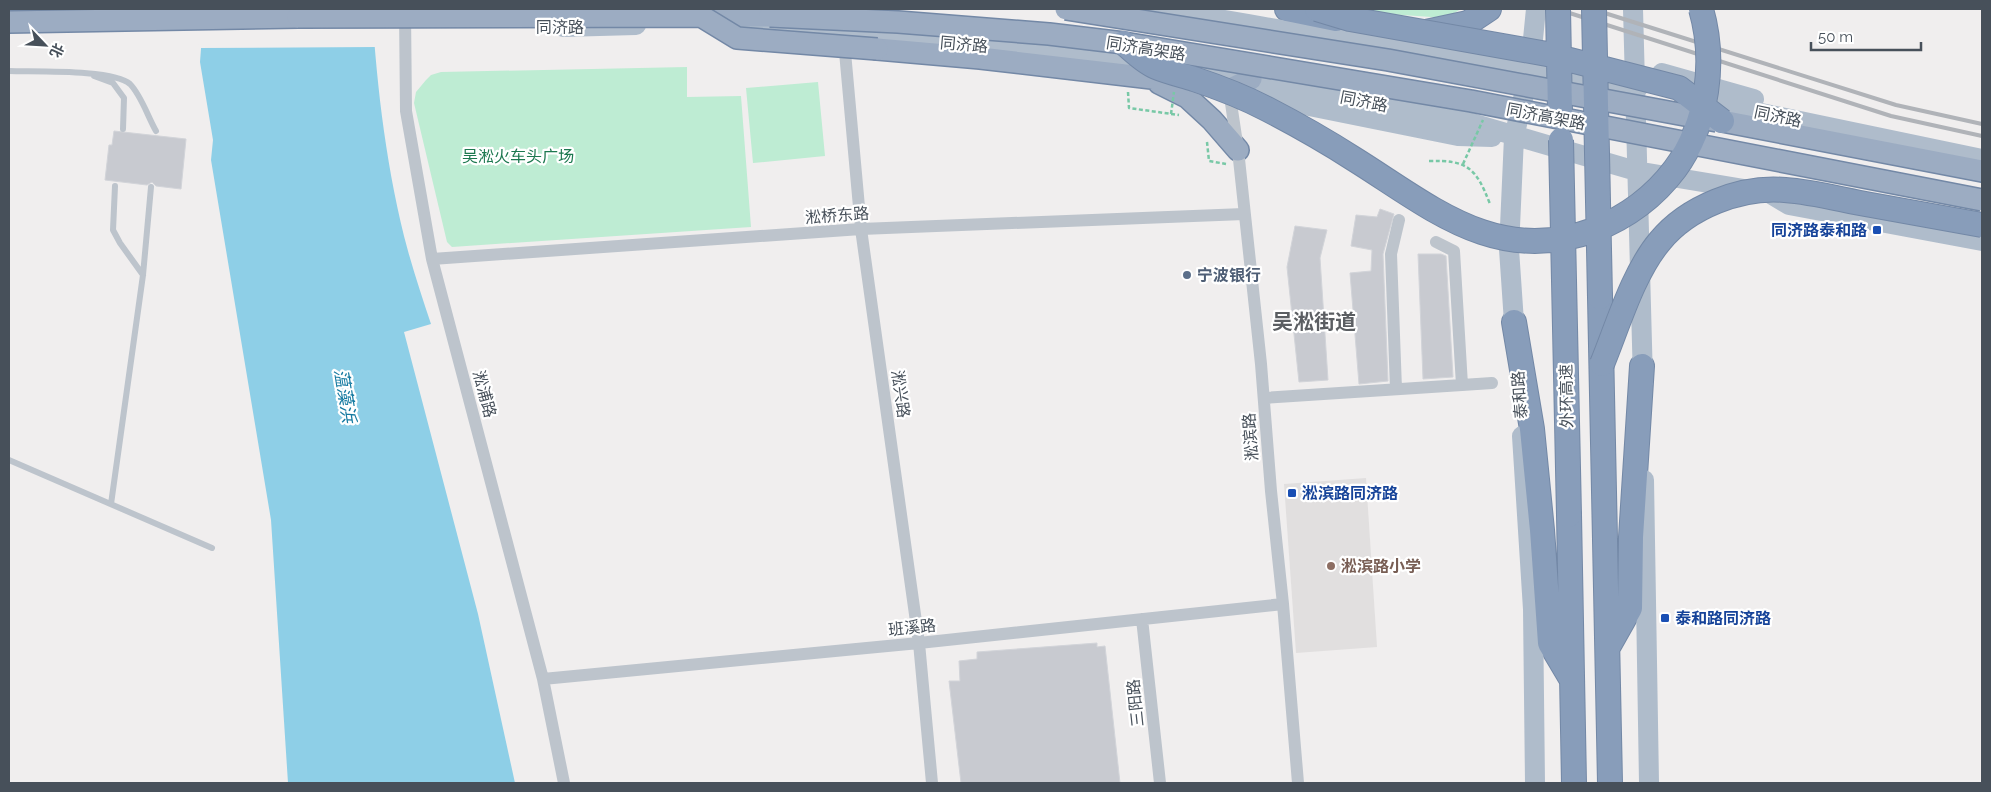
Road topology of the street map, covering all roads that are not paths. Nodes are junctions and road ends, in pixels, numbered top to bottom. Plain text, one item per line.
1 (838, 9) edge
2 (1066, 9) edge
3 (1152, 9) edge
4 (1229, 9) edge
5 (1287, 9) edge
6 (1317, 9) edge
7 (1489, 9) edge
8 (1536, 9) edge
9 (1558, 9) edge
10 (1594, 9) edge
11 (1633, 9) edge
12 (1701, 9) edge
13 (1201, 12) edge
14 (701, 16) junction
15 (405, 18) edge
16 (9, 22) edge
17 (1247, 22) junction
18 (843, 33) junction
19 (1124, 43) junction
20 (1634, 65) junction
21 (1530, 69) junction
22 (9, 72) edge
23 (73, 74) junction
24 (1251, 79) junction
25 (1137, 82) junction
26 (1635, 87) junction
27 (1230, 90) junction
28 (1722, 122) junction
29 (1819, 125) junction
30 (123, 129) dead end
31 (156, 131) dead end
32 (1514, 137) junction
33 (1239, 158) junction
34 (1981, 162) edge
35 (1636, 172) junction
36 (115, 186) dead end
37 (151, 187) dead end
38 (1769, 193) junction
39 (1982, 200) edge
40 (1244, 214) junction
41 (1399, 220) dead end
42 (1982, 225) edge
43 (861, 229) junction
44 (1982, 232) edge
45 (1982, 241) edge
46 (1436, 242) dead end
47 (432, 259) junction
48 (143, 275) junction
49 (1514, 322) junction
50 (1602, 364) junction
51 (1642, 366) junction
52 (1492, 383) dead end
53 (1462, 385) junction
54 (1396, 389) junction
55 (1264, 398) junction
56 (9, 460) edge
57 (111, 504) junction
58 (212, 548) dead end
59 (1283, 604) junction
60 (1142, 619) junction
61 (919, 643) junction
62 (1608, 649) junction
63 (543, 679) junction
64 (1572, 680) junction
65 (564, 783) edge
66 (932, 783) edge
67 (1160, 783) edge
68 (1298, 783) edge
69 (1535, 783) edge
70 (1574, 783) edge
71 (1610, 783) edge
72 (1649, 783) edge

1 - 18 street, 淞兴路
2 - 28 highway, 同济高架路, bridge
3 - 13 main road, 同济路
4 - 17 main road, 同济路
5 - 7 highway
6 - 28 highway, bridge
8 - 21 main road, 泰和路
9 - 64 highway, 外环高速, bridge
10 - 50 highway, bridge
11 - 20 main road
12 - 19 highway, bridge
13 - 17 main road, 同济路
14 - 16 highway, 同济高架路, bridge
14 - 19 highway, 同济高架路, bridge
14 - 25 highway, bridge
15 - 18 main road, 同济路
15 - 47 street, 淞浦路
17 - 21 main road, 同济路
18 - 24 main road, 同济路
18 - 43 street, 淞兴路
19 - 39 highway, 同济高架路, bridge
20 - 21 main road
20 - 26 main road
20 - 29 main road
21 - 26 main road, 同济路
21 - 32 main road, 泰和路
22 - 23 lane
23 - 30 lane
23 - 31 lane
24 - 27 highway
24 - 32 main road, 同济路
25 - 27 highway
25 - 33 highway
26 - 29 main road, 同济路
26 - 35 main road
27 - 32 main road, 同济路
27 - 33 street, 淞滨路
28 - 34 highway, 同济高架路
29 - 34 main road, 同济路
32 - 35 main road, 同济路
32 - 49 main road, 泰和路
33 - 40 street, 淞滨路
35 - 38 main road, 同济路
35 - 51 main road
36 - 48 lane
37 - 48 lane
38 - 44 main road, 同济路
38 - 45 main road, 同济路
40 - 43 street, 淞桥东路
40 - 55 street, 淞滨路
41 - 54 street
42 - 50 highway, bridge
43 - 47 street, 淞桥东路
43 - 61 street, 淞兴路
46 - 53 street
47 - 63 street, 淞浦路
48 - 57 lane
49 - 64 highway
49 - 69 main road, 泰和路
50 - 62 highway
51 - 62 highway
51 - 72 main road
52 - 53 street
53 - 54 street
54 - 55 street
55 - 59 street, 淞滨路
56 - 57 lane
57 - 58 lane
59 - 60 street, 班溪路
59 - 68 street, 淞滨路
60 - 61 street, 班溪路
60 - 67 street, 三阳路
61 - 63 street, 班溪路
61 - 66 street, 淞兴路
62 - 71 highway
63 - 65 street, 淞浦路
64 - 70 highway, 外环高速

